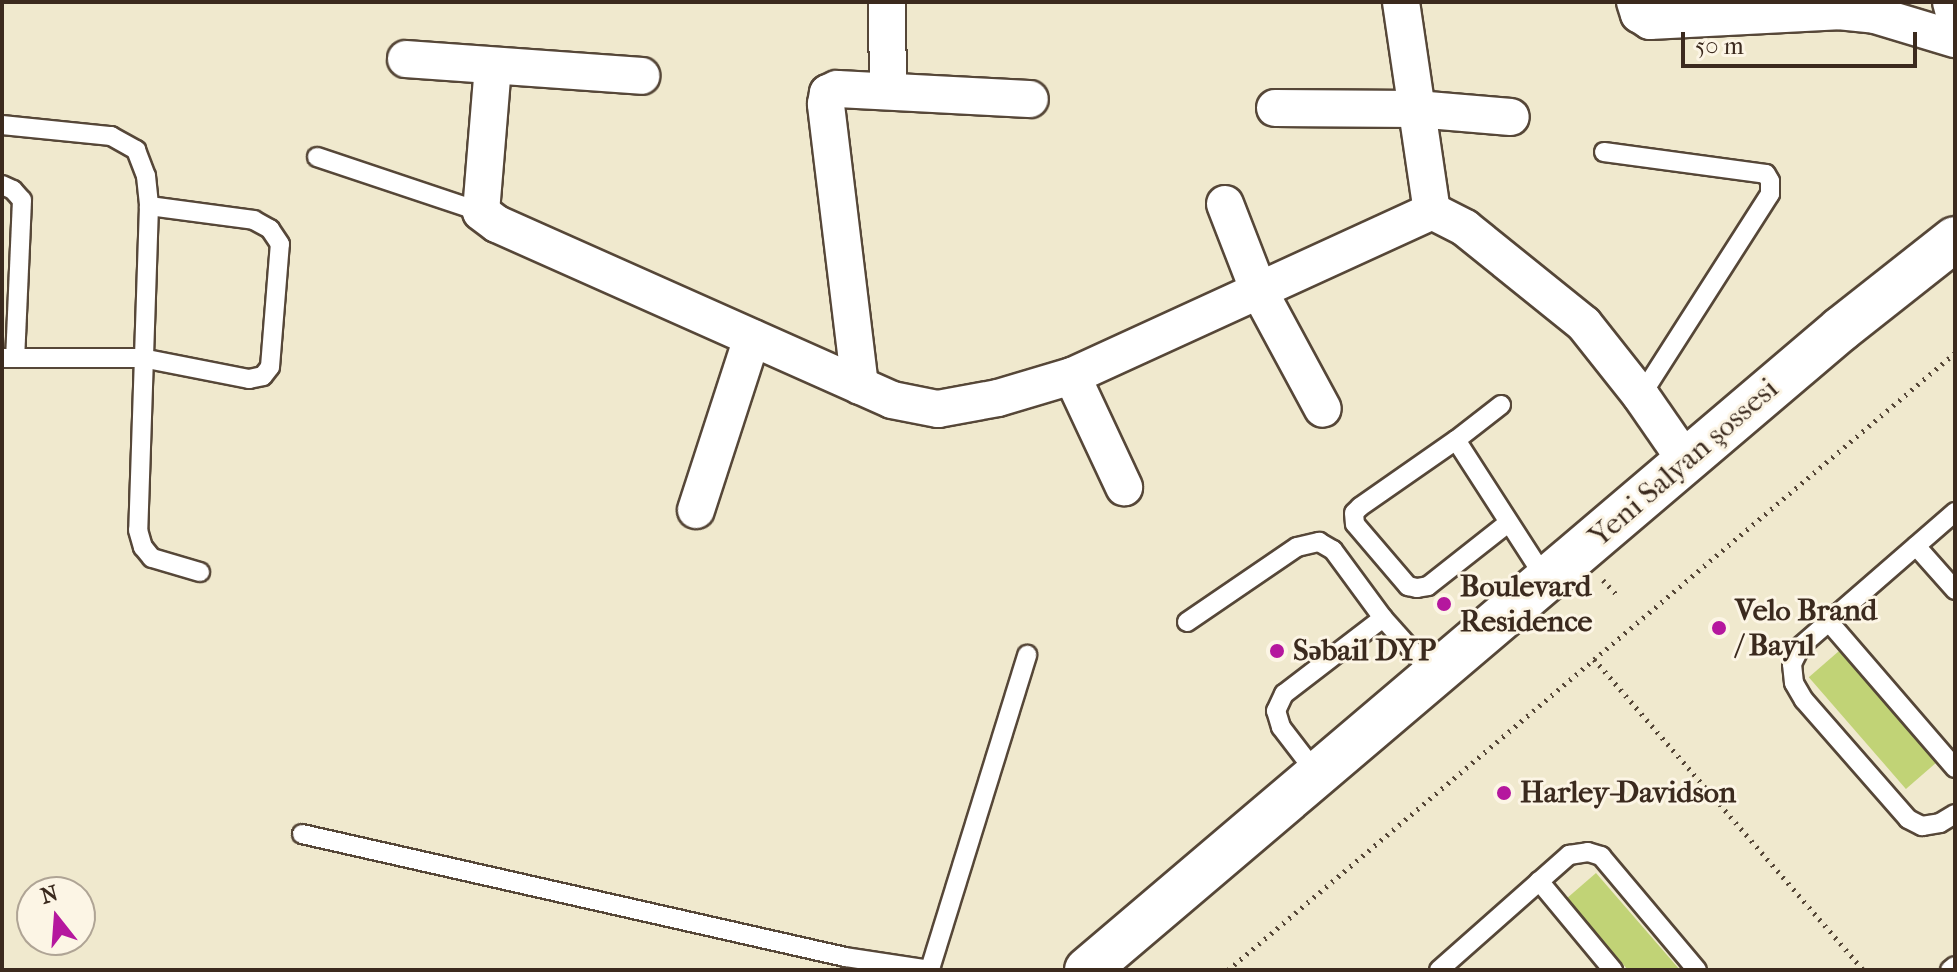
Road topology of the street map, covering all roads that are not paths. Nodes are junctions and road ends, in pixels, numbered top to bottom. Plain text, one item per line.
1 (887, 2) edge
2 (1401, 2) edge
3 (1635, 2) edge
4 (1951, 2) edge
5 (1955, 17) edge
6 (1955, 39) edge
7 (406, 59) dead end
8 (493, 66) junction
9 (641, 76) dead end
10 (888, 91) junction
11 (1030, 99) dead end
12 (1275, 108) dead end
13 (1416, 109) junction
14 (1511, 117) dead end
15 (2, 125) edge
16 (1604, 152) dead end
17 (317, 157) dead end
18 (2, 185) edge
19 (1225, 204) dead end
20 (149, 206) junction
21 (1432, 211) junction
22 (481, 212) junction
23 (1955, 239) edge
24 (1258, 289) junction
25 (752, 338) junction
26 (9, 358) edge
27 (142, 358) junction
28 (1072, 376) junction
29 (860, 386) junction
30 (1641, 396) junction
31 (1501, 405) dead end
32 (1323, 409) dead end
33 (1456, 440) junction
34 (1686, 461) junction
35 (1124, 487) dead end
36 (696, 510) dead end
37 (1955, 512) edge
38 (1508, 523) junction
39 (1916, 546) junction
40 (200, 572) dead end
41 (1547, 581) junction
42 (1955, 590) edge
43 (1383, 618) junction
44 (1187, 622) dead end
45 (1829, 622) junction
46 (1027, 655) dead end
47 (1435, 676) junction
48 (1955, 768) edge
49 (1317, 774) junction
50 (1955, 814) edge
51 (302, 834) dead end
52 (1539, 881) junction
53 (1955, 966) edge
54 (1445, 968) edge
55 (930, 970) edge
56 (1087, 970) edge
57 (1613, 970) edge
58 (1697, 970) edge
59 (1950, 970) edge

1 - 10 street
2 - 13 street
3 - 6 street
4 - 5 street
7 - 8 street
8 - 9 street
8 - 22 street
10 - 11 street
10 - 29 street
12 - 13 street
13 - 14 street
13 - 21 street
15 - 20 lane
16 - 30 lane
17 - 22 lane
18 - 26 lane
19 - 24 street
20 - 27 lane
20 - 27 lane
21 - 24 street
21 - 30 street
22 - 25 street
23 - 34 highway, Yeni Salyan şossesi
24 - 28 street
24 - 32 street
25 - 29 street
25 - 36 street
26 - 27 lane
27 - 40 lane
28 - 29 street
28 - 35 street
30 - 34 street
31 - 33 lane
33 - 38 lane
33 - 38 lane
34 - 41 highway, Yeni Salyan şossesi
37 - 39 lane
38 - 41 lane
39 - 42 lane
39 - 45 lane
41 - 47 highway, Yeni Salyan şossesi
43 - 44 lane
43 - 47 lane
43 - 49 lane
45 - 48 lane
45 - 50 lane
46 - 55 lane
47 - 49 highway, Yeni Salyan şossesi
49 - 56 highway, Yeni Salyan şossesi
51 - 55 lane
52 - 54 lane
52 - 57 lane
52 - 58 lane
53 - 59 lane

